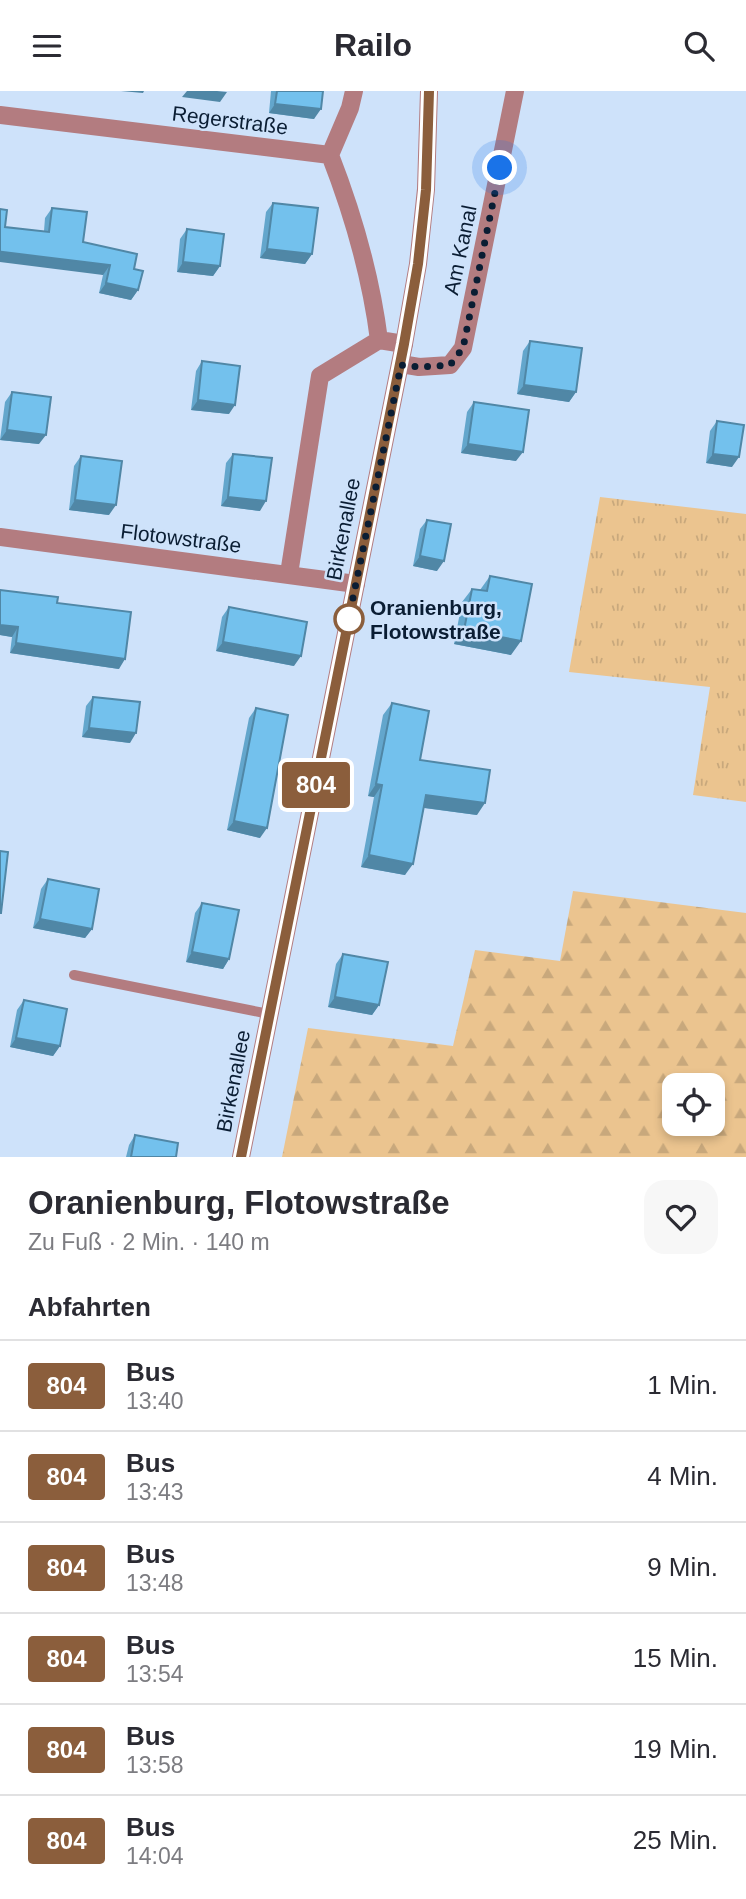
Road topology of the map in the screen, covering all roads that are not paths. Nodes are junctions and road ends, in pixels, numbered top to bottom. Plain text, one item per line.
1 (354, 91) edge
2 (429, 91) edge
3 (516, 91) edge
4 (0, 115) edge
5 (330, 155) junction
6 (379, 339) junction
7 (404, 344) junction
8 (401, 365) junction
9 (0, 537) edge
10 (289, 575) junction
11 (356, 584) junction
12 (74, 975) dead end
13 (269, 1014) junction
14 (241, 1157) edge

1 - 5 street
2 - 7 street, Birkenallee
3 - 8 street, Am Kanal
4 - 5 street, Regerstraße
5 - 6 street
6 - 7 street
6 - 10 street
7 - 8 street, Birkenallee
8 - 11 street, Birkenallee
9 - 10 street, Flotowstraße
10 - 11 street, Flotowstraße
11 - 13 street, Birkenallee
12 - 13 lane, Birkenallee
13 - 14 street, Birkenallee

